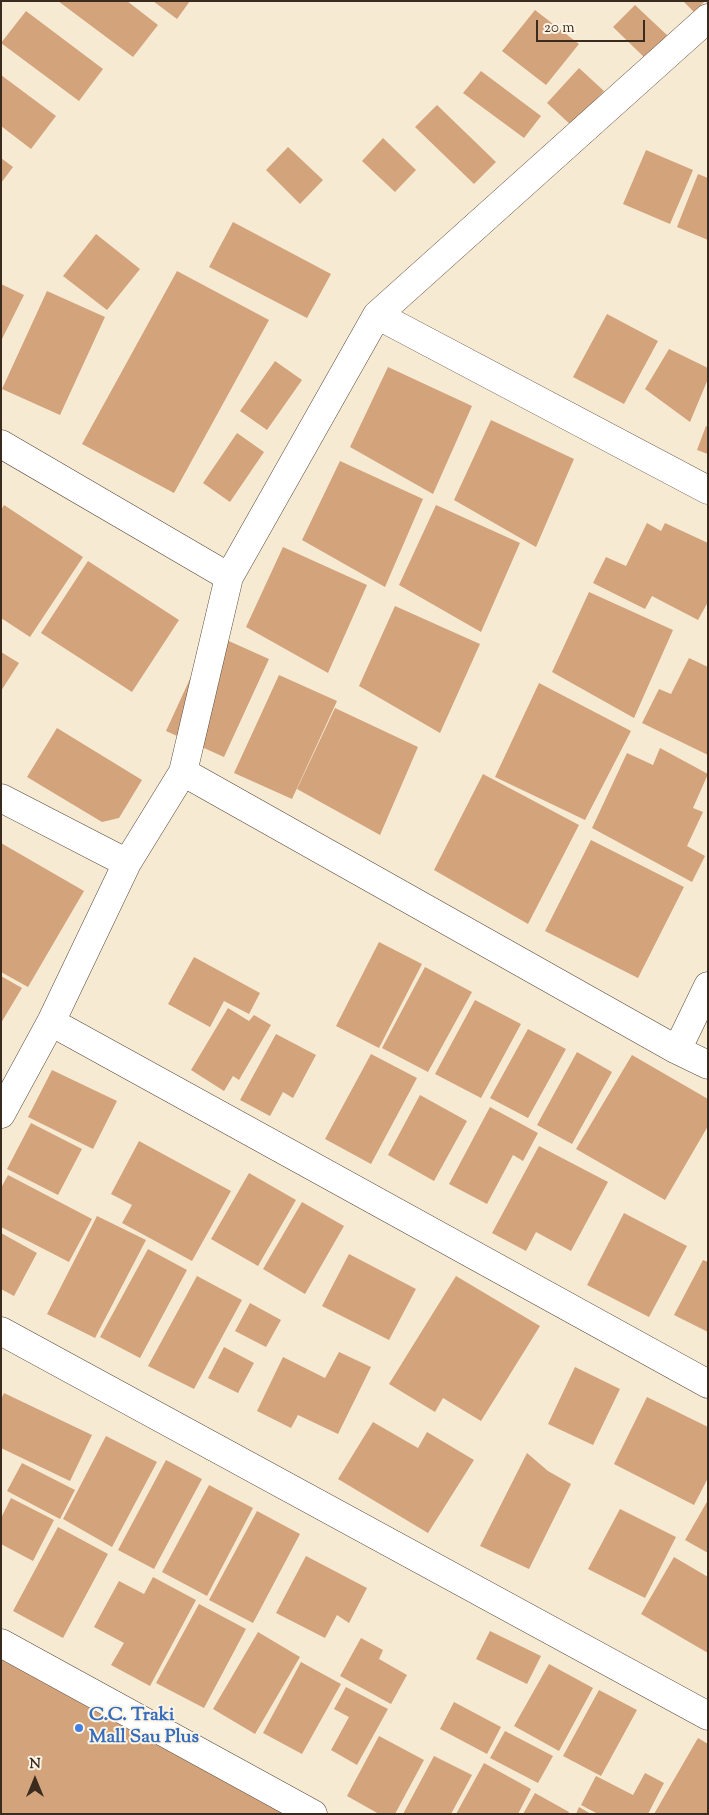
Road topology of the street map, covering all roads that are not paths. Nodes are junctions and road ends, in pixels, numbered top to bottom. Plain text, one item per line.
1 (708, 18) edge
2 (377, 315) junction
3 (1, 444) edge
4 (708, 490) edge
5 (229, 577) junction
6 (183, 772) junction
7 (1, 798) edge
8 (127, 863) junction
9 (708, 986) edge
10 (51, 1022) junction
11 (677, 1050) junction
12 (708, 1065) edge
13 (1, 1114) edge
14 (1, 1331) edge
15 (708, 1384) edge
16 (1, 1643) edge
17 (708, 1716) edge
18 (313, 1814) edge

1 - 2 street
2 - 4 street
2 - 5 street
3 - 5 street
5 - 6 street
6 - 8 street
6 - 11 street
7 - 8 street
8 - 10 street
9 - 11 street
10 - 13 street
10 - 15 street
11 - 12 street
14 - 17 street
16 - 18 street

